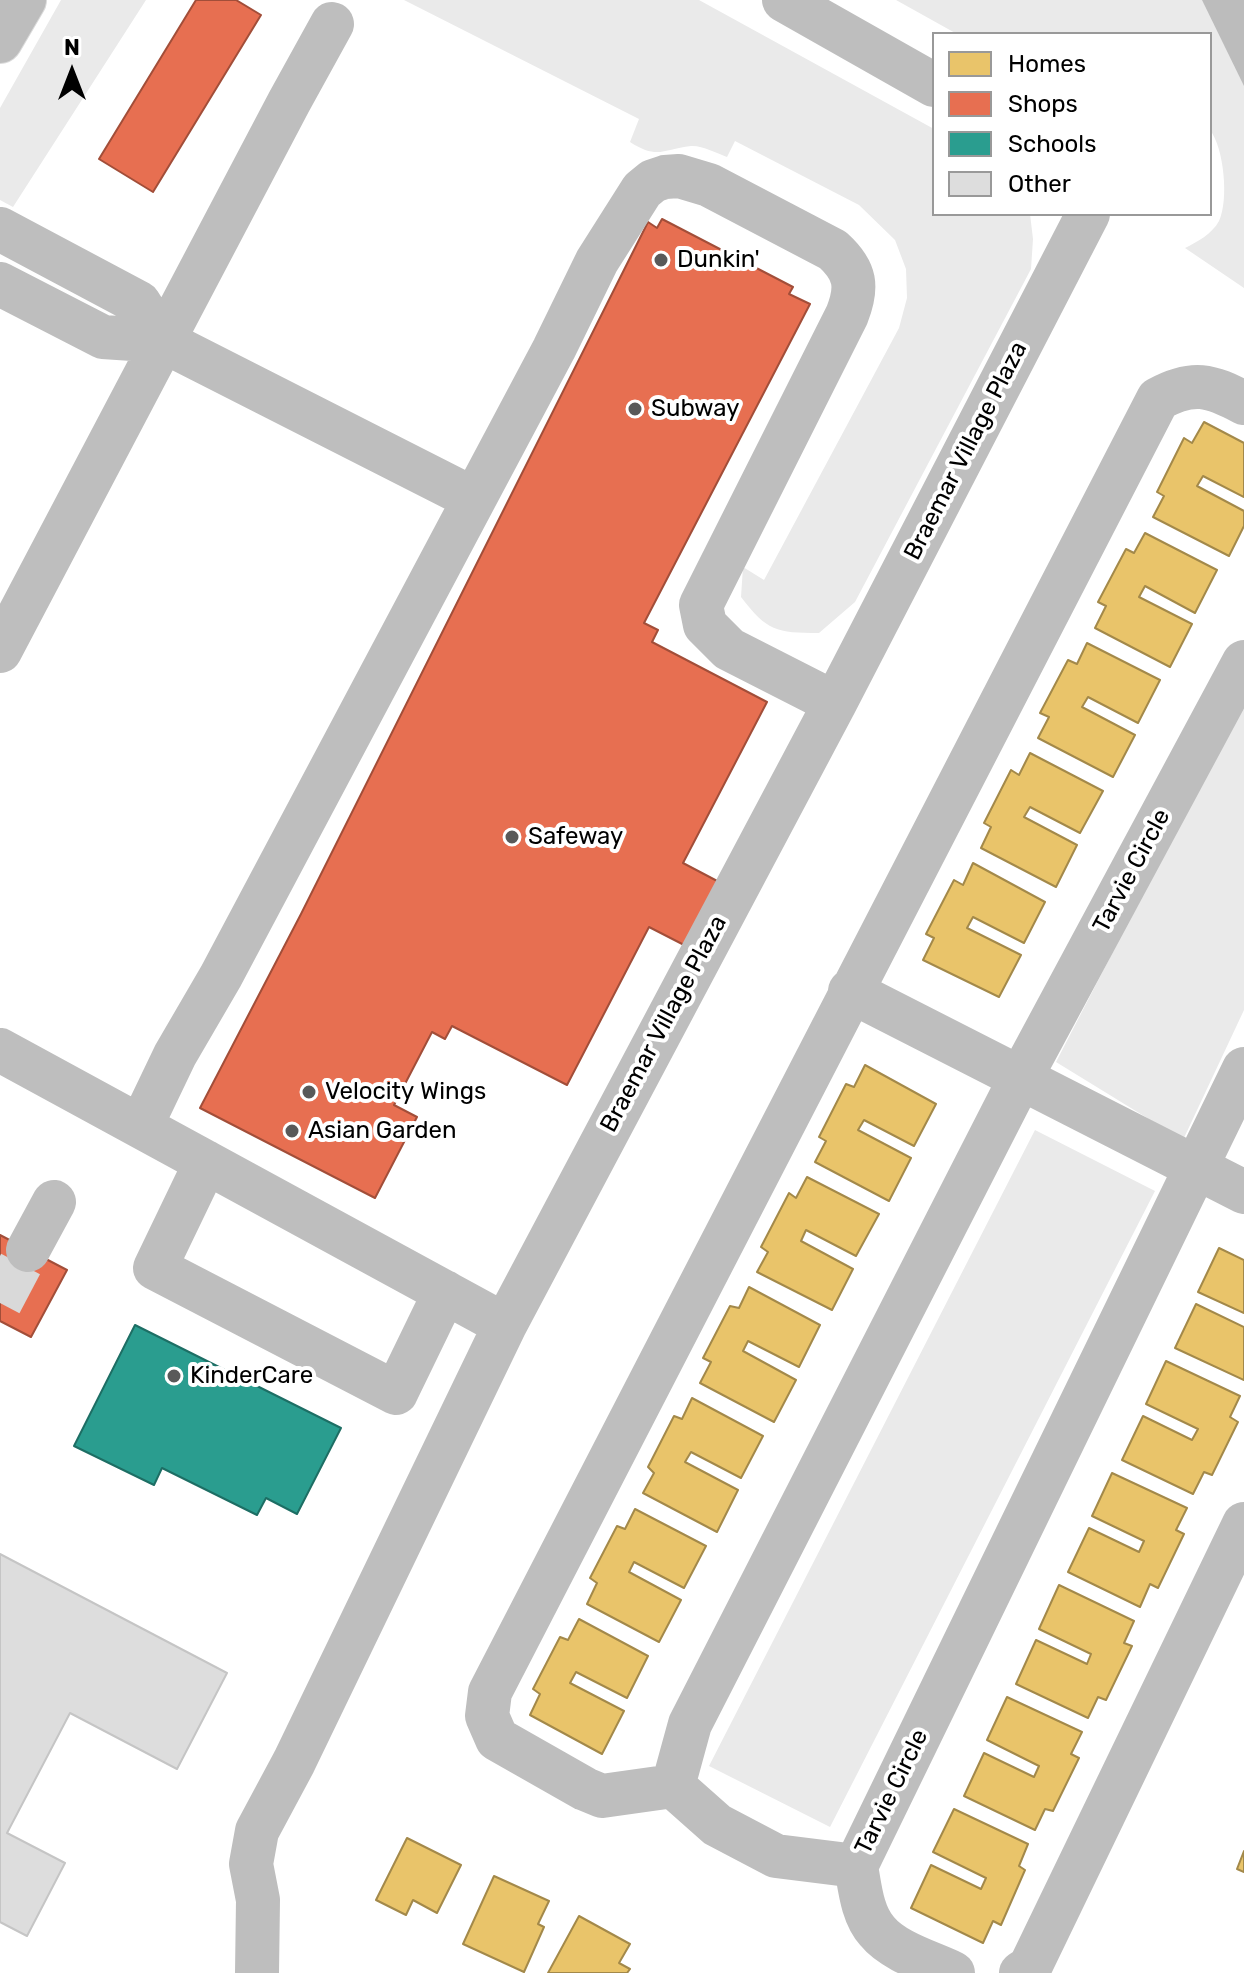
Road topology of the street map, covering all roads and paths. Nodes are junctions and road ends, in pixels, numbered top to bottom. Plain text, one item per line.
1 (24, 0) edge
2 (784, 0) edge
3 (332, 24) dead end
4 (0, 41) edge
5 (932, 84) edge
6 (1087, 216) edge
7 (0, 229) edge
8 (0, 284) edge
9 (163, 341) junction
10 (1244, 403) edge
11 (474, 499) junction
12 (0, 651) edge
13 (1244, 662) edge
14 (835, 703) junction
15 (850, 991) junction
16 (0, 1050) edge
17 (1244, 1069) edge
18 (1020, 1079) junction
19 (141, 1126) junction
20 (206, 1162) junction
21 (1197, 1169) junction
22 (1244, 1192) edge
23 (54, 1202) dead end
24 (28, 1250) tunnel mouth
25 (445, 1292) junction
26 (505, 1325) junction
27 (1244, 1524) edge
28 (673, 1786) junction
29 (856, 1866) junction
30 (257, 1973) edge
31 (953, 1973) edge
32 (1021, 1973) edge

1 - 4 main road
2 - 5 street
3 - 9 street
6 - 14 street, Braemar Village Plaza
7 - 9 street
8 - 9 street
9 - 11 street
9 - 12 street
10 - 15 street
11 - 14 street
11 - 19 street
13 - 18 street, Tarvie Circle
14 - 26 street, Braemar Village Plaza
15 - 18 street
15 - 28 street
16 - 19 street
17 - 21 street, Tarvie Circle
18 - 21 street
18 - 28 street, Tarvie Circle
19 - 20 street
20 - 25 street
20 - 25 street
21 - 22 street
21 - 29 street, Tarvie Circle
23 - 24 street
25 - 26 street
26 - 30 street, Braemar Village Plaza
27 - 32 street
28 - 29 street, Tarvie Circle
29 - 31 street

